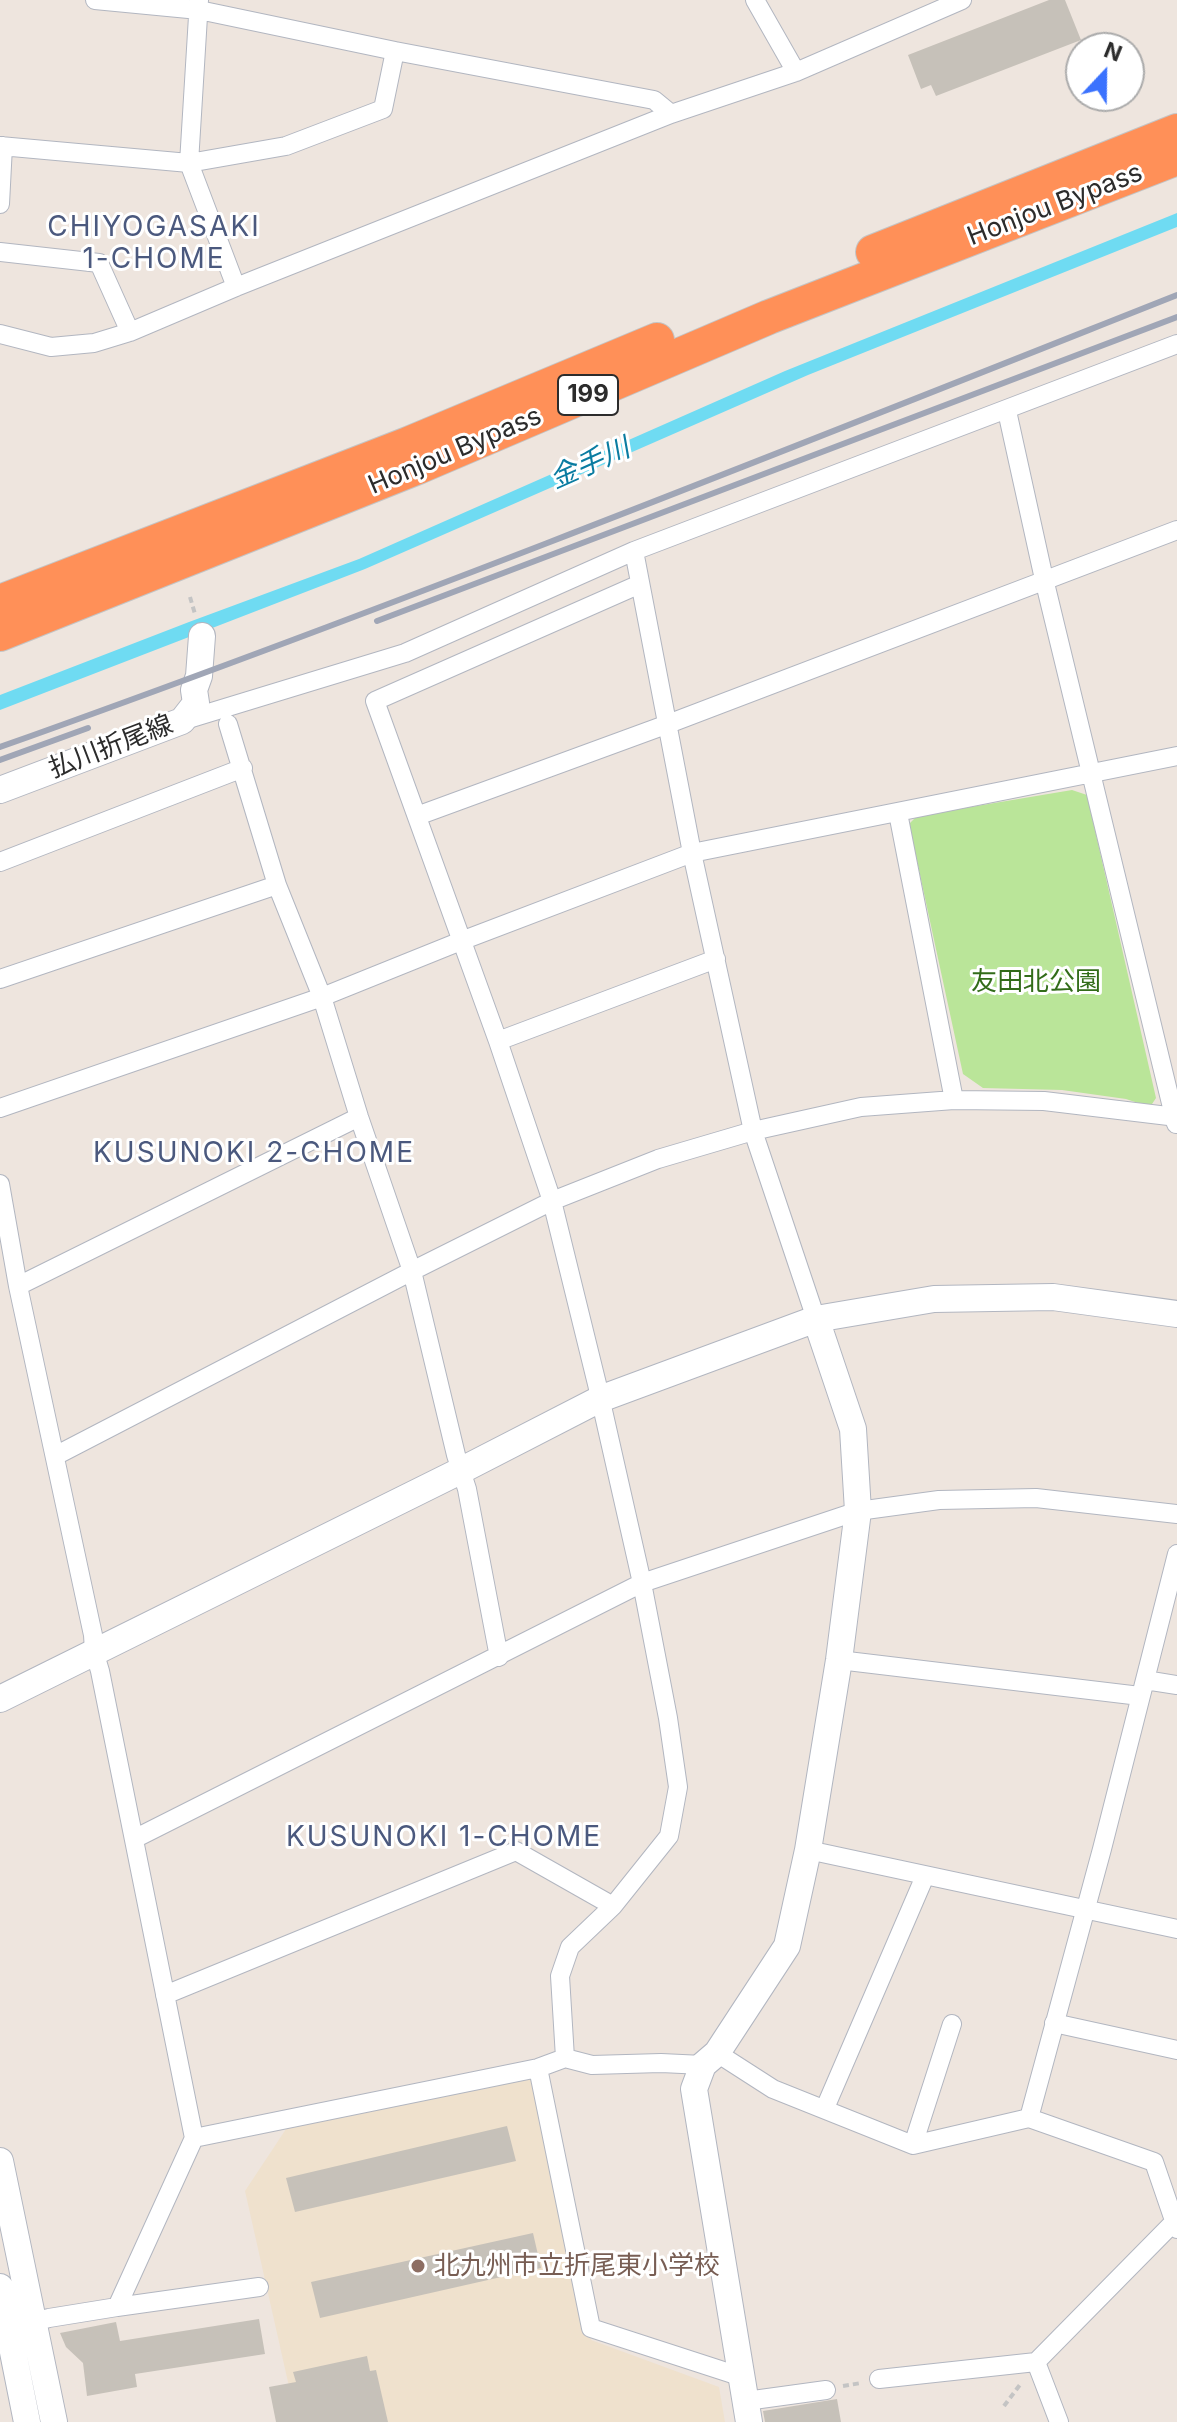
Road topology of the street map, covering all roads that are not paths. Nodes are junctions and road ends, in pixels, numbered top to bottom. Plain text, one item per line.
1 (95, 0) edge
2 (755, 0) edge
3 (962, 0) edge
4 (199, 5) edge
5 (395, 51) junction
6 (796, 72) junction
7 (671, 114) junction
8 (1177, 131) edge
9 (2, 146) edge
10 (1177, 158) edge
11 (189, 163) junction
12 (0, 204) edge
13 (0, 252) edge
14 (236, 287) junction
15 (130, 332) junction
16 (0, 334) edge
17 (1177, 344) edge
18 (1007, 411) junction
19 (1177, 530) edge
20 (634, 551) junction
21 (1044, 579) junction
22 (640, 584) junction
23 (0, 602) edge
24 (0, 634) edge
25 (202, 636) dead end
26 (182, 721) junction
27 (228, 724) dead end
28 (668, 724) junction
29 (1177, 756) edge
30 (243, 768) junction
31 (1092, 773) junction
32 (0, 790) edge
33 (898, 813) junction
34 (417, 816) junction
35 (692, 853) junction
36 (0, 862) edge
37 (277, 885) junction
38 (461, 941) junction
39 (716, 959) junction
40 (0, 979) edge
41 (322, 997) junction
42 (498, 1041) junction
43 (954, 1100) junction
44 (0, 1108) edge
45 (359, 1117) junction
46 (1176, 1120) edge
47 (753, 1131) junction
48 (0, 1184) edge
49 (552, 1201) junction
50 (412, 1271) junction
51 (18, 1286) junction
52 (1177, 1314) edge
53 (816, 1319) junction
54 (600, 1399) junction
55 (55, 1456) junction
56 (460, 1471) junction
57 (858, 1511) junction
58 (1177, 1514) edge
59 (1177, 1554) edge
60 (642, 1583) junction
61 (94, 1651) junction
62 (499, 1657) junction
63 (839, 1660) junction
64 (1177, 1685) edge
65 (1143, 1688) junction
66 (0, 1699) edge
67 (134, 1839) junction
68 (808, 1850) junction
69 (925, 1876) junction
70 (613, 1906) junction
71 (1084, 1910) junction
72 (1177, 1929) edge
73 (165, 1995) junction
74 (1054, 2023) junction
75 (952, 2024) dead end
76 (1177, 2050) edge
77 (565, 2058) junction
78 (710, 2059) junction
79 (538, 2068) junction
80 (825, 2108) junction
81 (1029, 2118) junction
82 (194, 2138) junction
83 (913, 2145) junction
84 (0, 2161) edge
85 (1176, 2223) edge
86 (0, 2287) edge
87 (259, 2287) dead end
88 (117, 2307) junction
89 (34, 2322) junction
90 (4, 2330) edge
91 (1036, 2362) junction
92 (879, 2379) road end
93 (826, 2390) road end
94 (746, 2400) edge
95 (27, 2422) edge
96 (54, 2422) edge
97 (1059, 2422) edge

1 - 4 street
2 - 6 street
3 - 6 street
4 - 5 street
4 - 11 street
5 - 7 street
5 - 11 street
6 - 7 street
7 - 14 street
8 - 23 highway, Honjou Bypass / 199
9 - 11 street
9 - 12 street
10 - 24 highway, Honjou Bypass / 199
11 - 14 street
13 - 15 street
14 - 15 street
15 - 16 street
17 - 18 street
18 - 20 street
18 - 21 street
19 - 21 street
20 - 22 street
20 - 26 street
21 - 28 street
21 - 31 street
22 - 28 street
22 - 34 street
25 - 26 street, 払川折尾線
26 - 32 street, 払川折尾線
27 - 30 street
28 - 34 street
28 - 35 street
29 - 31 street
30 - 36 street
30 - 37 street
31 - 33 street
31 - 46 street
33 - 35 street
33 - 43 street
34 - 38 street
35 - 38 street
35 - 39 street
37 - 40 street
37 - 41 street
38 - 41 street
38 - 42 street
39 - 42 street
39 - 47 street
41 - 44 street
41 - 45 street
42 - 49 street
43 - 46 street
43 - 47 street
45 - 50 street
45 - 51 street
47 - 49 street
47 - 53 street
48 - 51 street
49 - 50 street
49 - 54 street
50 - 55 street
50 - 56 street
51 - 55 street
52 - 53 street
53 - 54 street
53 - 57 street
54 - 56 street
54 - 60 street
55 - 61 street
56 - 61 street
56 - 62 street
57 - 58 street
57 - 60 street
57 - 63 street
59 - 65 street
60 - 62 street
60 - 70 street
61 - 66 street
61 - 67 street
62 - 67 street
63 - 65 street
63 - 68 street
64 - 65 street
65 - 71 street
67 - 73 street
68 - 69 street
68 - 78 street
69 - 71 street
69 - 80 street
70 - 73 street
70 - 77 street
71 - 72 street
71 - 74 street
73 - 82 street
74 - 76 street
74 - 81 street
75 - 83 street
77 - 78 street
77 - 79 street
78 - 80 street
78 - 94 street
79 - 82 street
79 - 94 street
80 - 83 street
81 - 83 street
81 - 85 street
82 - 88 street
84 - 89 street
85 - 91 street
86 - 90 street
87 - 88 street
88 - 89 street
89 - 90 street
89 - 96 street
90 - 95 street
91 - 92 street
91 - 97 street
93 - 94 street

